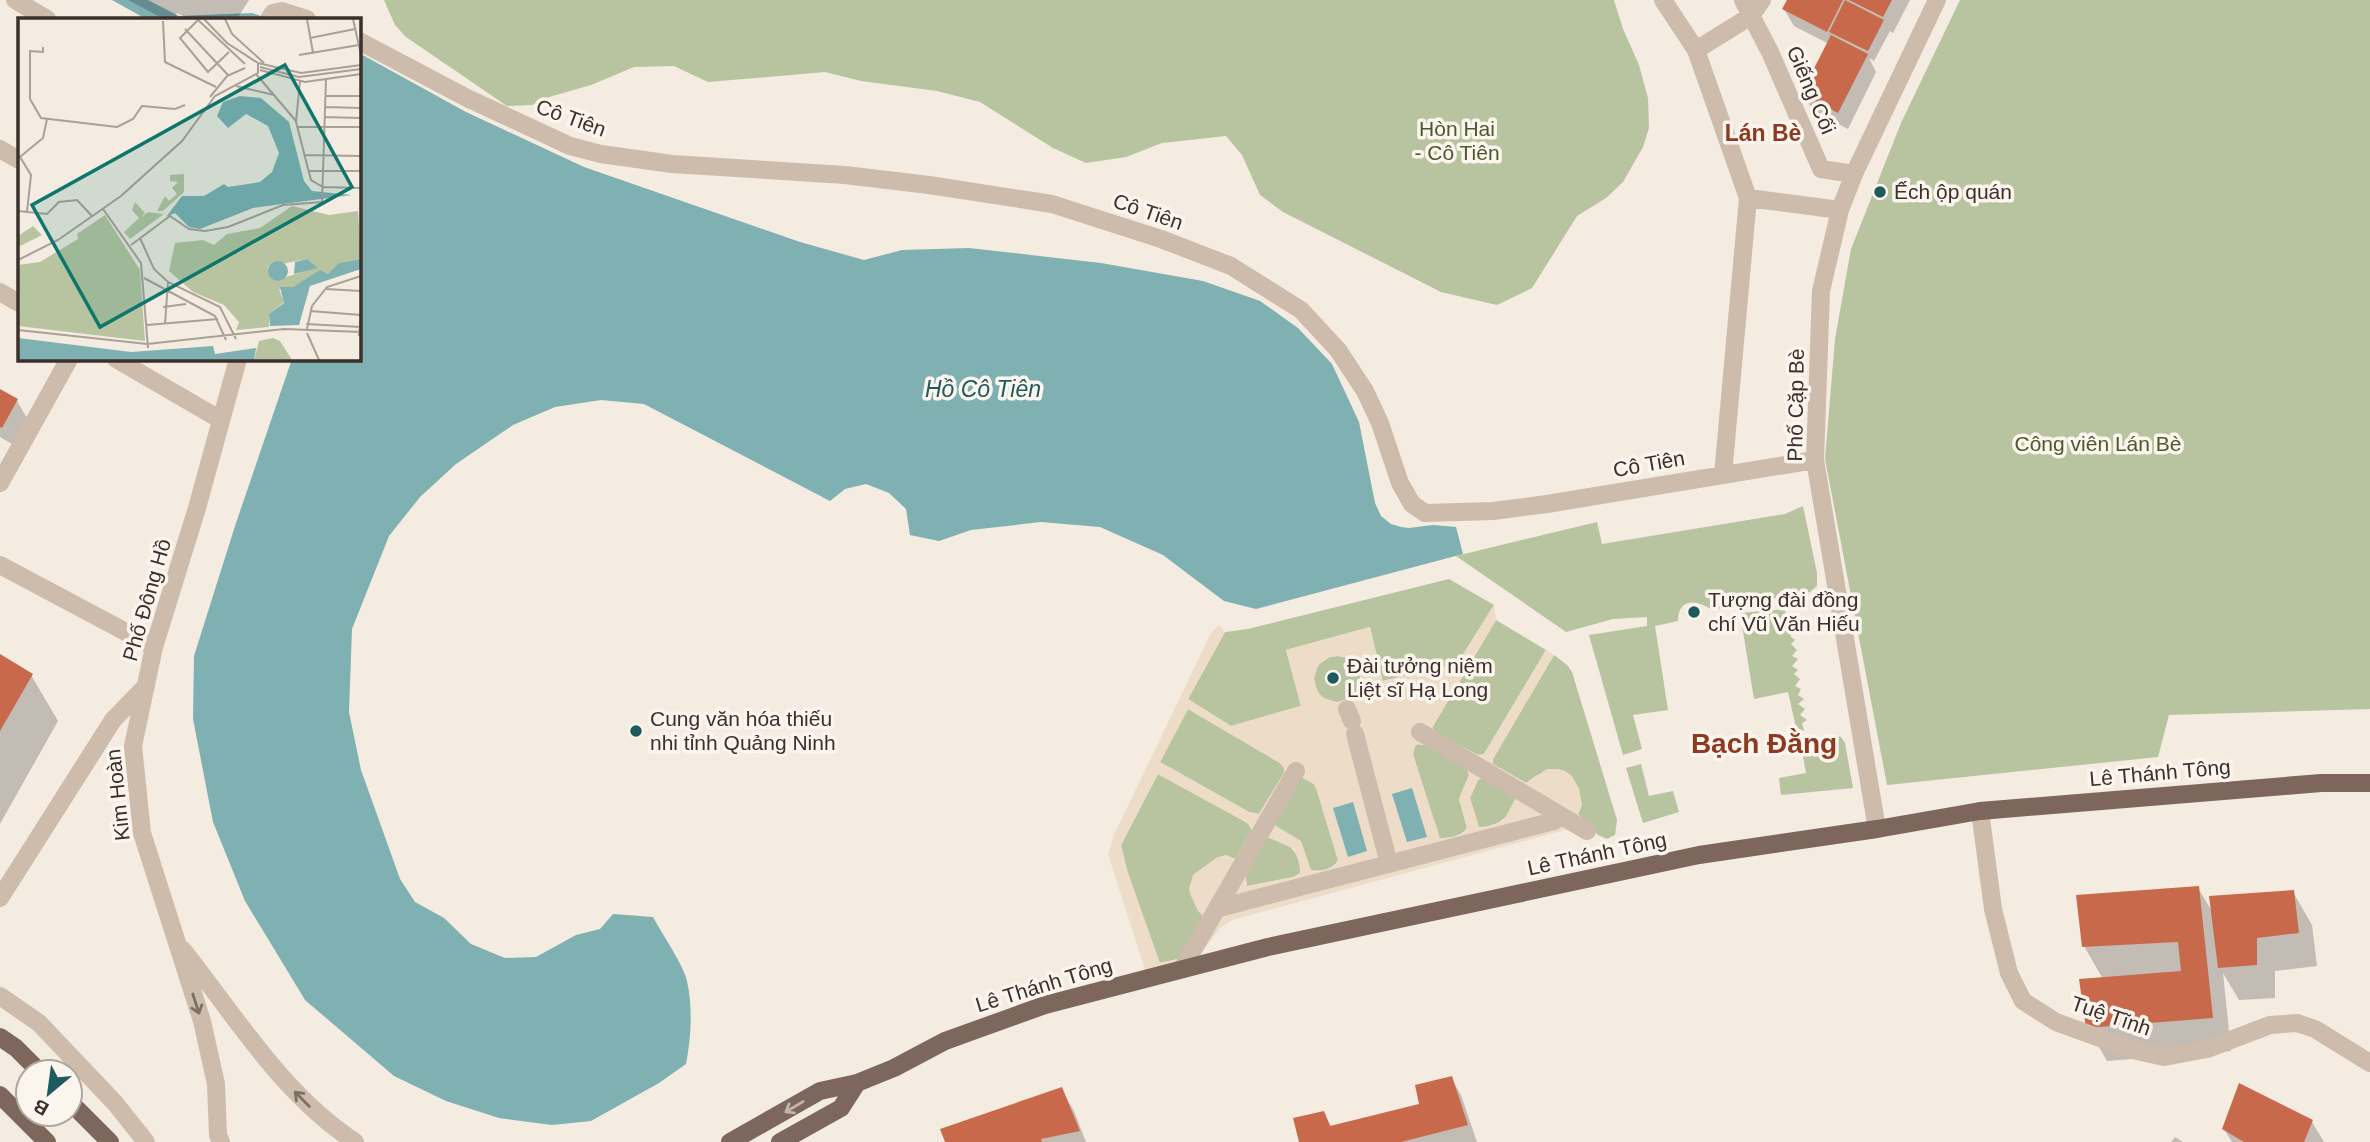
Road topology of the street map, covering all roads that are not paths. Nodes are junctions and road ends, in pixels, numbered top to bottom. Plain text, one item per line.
1 (15, 0) edge
2 (1663, 0) edge
3 (1762, 0) edge
4 (1937, 0) edge
5 (1747, 8) edge
6 (271, 16) edge
7 (45, 18) edge
8 (304, 18) edge
9 (360, 42) edge
10 (1696, 50) junction
11 (0, 149) edge
12 (18, 159) edge
13 (1854, 174) junction
14 (1748, 198) junction
15 (1840, 210) junction
16 (0, 292) edge
17 (18, 302) edge
18 (68, 360) edge
19 (118, 360) edge
20 (238, 360) edge
21 (221, 421) junction
22 (1815, 460) junction
23 (1723, 475) junction
24 (0, 484) edge
25 (0, 565) edge
26 (154, 647) junction
27 (146, 686) junction
28 (1351, 721) dead end
29 (1420, 732) dead end
30 (1296, 771) dead end
31 (2370, 783) edge
32 (1980, 811) junction
33 (1562, 816) junction
34 (1877, 829) junction
35 (1587, 831) dead end
36 (1390, 864) junction
37 (0, 898) edge
38 (1219, 908) junction
39 (175, 939) junction
40 (1182, 970) junction
41 (0, 996) edge
42 (0, 1037) edge
43 (26, 1058) edge
44 (2370, 1063) edge
45 (857, 1083) junction
46 (0, 1095) edge
47 (84, 1116) edge
48 (47, 1142) edge
49 (110, 1142) edge
50 (146, 1142) edge
51 (221, 1142) edge
52 (355, 1142) edge
53 (730, 1142) edge
54 (780, 1142) edge

1 - 7 street
2 - 10 street
3 - 5 street
4 - 13 street, Phố Cặp Bè
5 - 10 street
5 - 13 street, Giếng Cối
6 - 8 street
9 - 23 street, Cô Tiên
10 - 14 street
11 - 12 street
13 - 15 street, Phố Cặp Bè
14 - 15 street
14 - 23 street
15 - 22 street, Phố Cặp Bè
16 - 17 street
18 - 24 street
19 - 21 street
20 - 21 street, Phố Đông Hồ
21 - 26 street, Phố Đông Hồ
22 - 23 street, Cô Tiên
22 - 34 street, Phố Cặp Bè
25 - 26 street
26 - 27 street, Phố Đông Hồ
27 - 37 street, Phố Đông Hồ
27 - 39 street, Kim Hoàn
28 - 36 street
29 - 33 street
30 - 38 street
31 - 32 main road, Lê Thánh Tông
32 - 34 main road, Lê Thánh Tông
32 - 44 street, Tuệ Tĩnh
33 - 35 street
33 - 36 street
34 - 40 main road, Lê Thánh Tông
36 - 38 street
38 - 40 street
39 -> 51 street, Kim Hoàn
52 -> 39 street
40 - 45 main road, Lê Thánh Tông
41 - 50 street
42 - 43 main road
45 -> 53 main road, Lê Thánh Tông
45 - 54 main road
46 - 48 main road
47 - 49 main road

